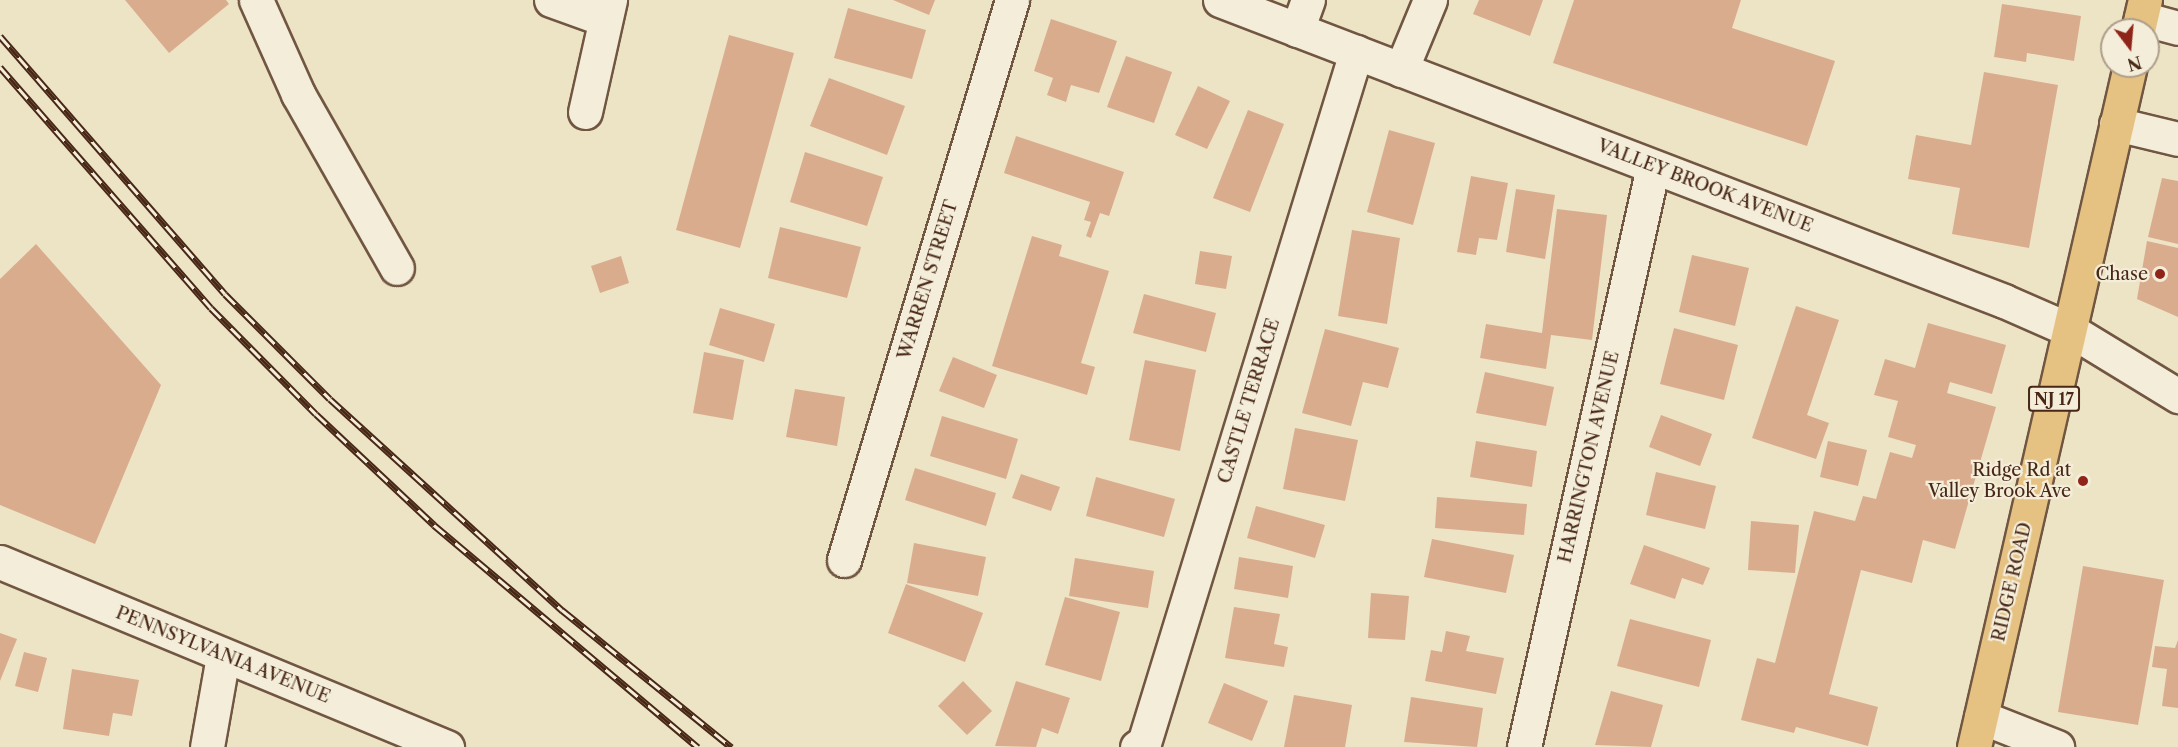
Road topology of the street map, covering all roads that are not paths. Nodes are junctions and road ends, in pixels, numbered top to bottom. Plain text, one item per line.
1 (256, 0) edge
2 (551, 0) edge
3 (1012, 0) edge
4 (1220, 0) edge
5 (1430, 0) edge
6 (607, 9) edge
7 (1302, 15) edge
8 (2141, 16) edge
9 (2178, 28) edge
10 (1356, 52) junction
11 (1401, 70) junction
12 (2127, 78) edge
13 (585, 112) dead end
14 (2116, 124) junction
15 (2178, 140) edge
16 (1653, 167) junction
17 (397, 267) dead end
18 (2070, 330) junction
19 (2178, 396) edge
20 (844, 560) dead end
21 (0, 562) edge
22 (223, 656) junction
23 (1978, 732) edge
24 (1145, 746) edge
25 (207, 747) edge
26 (447, 747) edge
27 (1524, 747) edge
28 (2057, 747) edge

1 - 17 street
2 - 6 street
3 - 20 street, WARREN STREET
4 - 7 street, VALLEY BROOK AVENUE
5 - 11 street
6 - 13 street
7 - 10 street, VALLEY BROOK AVENUE
8 - 9 street
10 - 11 street, VALLEY BROOK AVENUE
10 - 24 street, CASTLE TERRACE
11 - 16 street, VALLEY BROOK AVENUE
12 - 14 main road, RIDGE ROAD / NJ 17
14 - 15 street
14 - 18 main road, RIDGE ROAD / NJ 17
16 - 18 street, VALLEY BROOK AVENUE
16 - 27 street, HARRINGTON AVENUE
18 - 19 street, VALLEY BROOK AVENUE
18 - 23 main road, RIDGE ROAD / NJ 17
21 - 22 street, PENNSYLVANIA AVENUE
22 - 25 street
22 - 26 street, PENNSYLVANIA AVENUE
23 - 28 street

